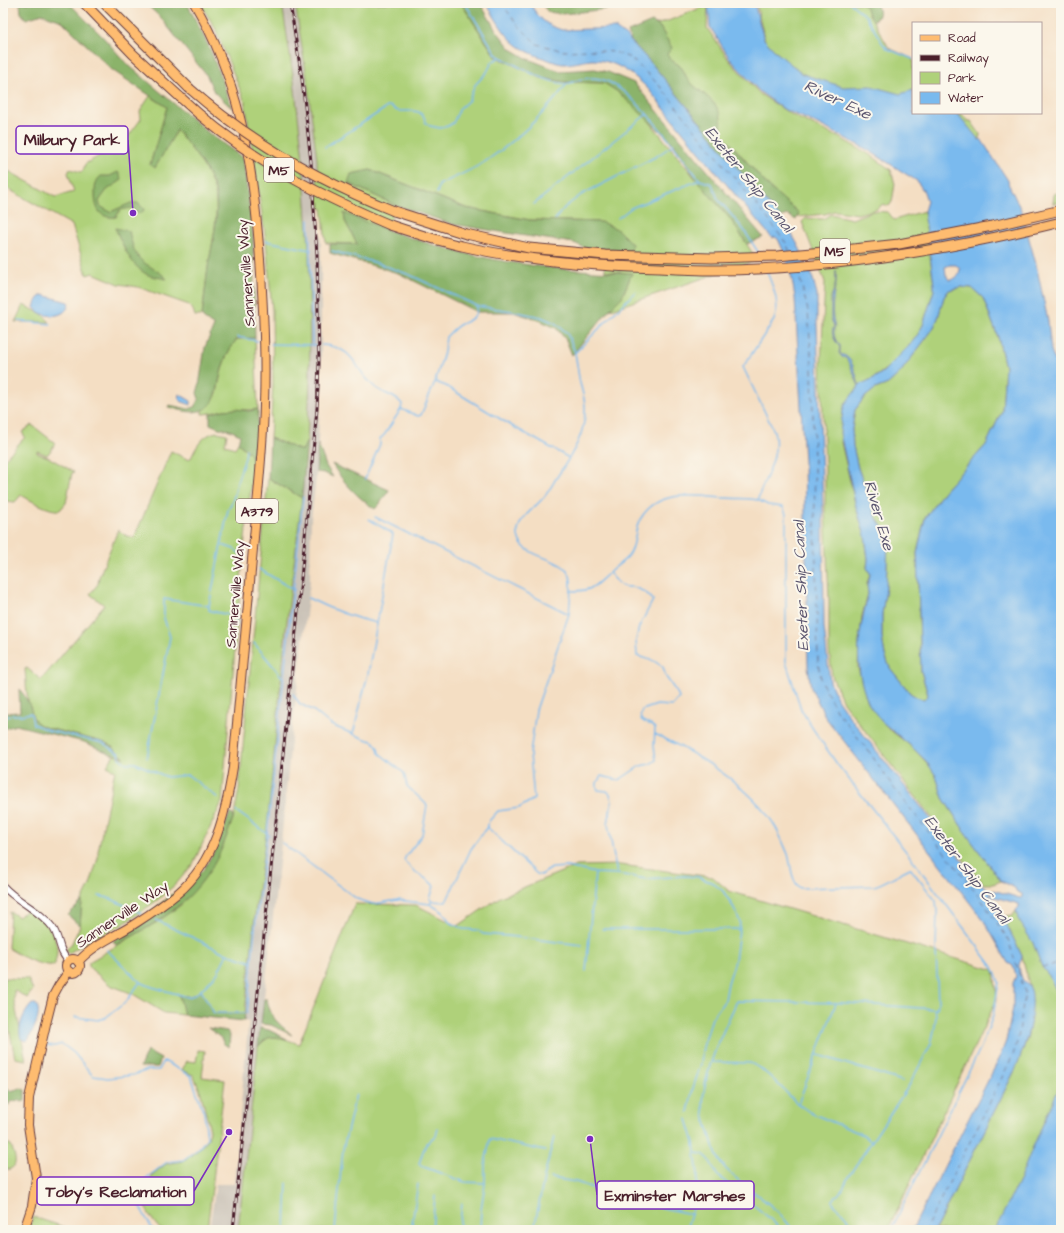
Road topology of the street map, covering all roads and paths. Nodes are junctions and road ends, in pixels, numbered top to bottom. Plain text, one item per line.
1 (84, 3) edge
2 (104, 3) edge
3 (194, 3) edge
4 (1061, 210) edge
5 (1061, 222) edge
6 (3, 886) edge
7 (69, 961) junction
8 (78, 962) junction
9 (69, 972) junction
10 (24, 1230) edge

1 - 5 highway, M5, bridge
2 - 4 highway, M5, bridge
3 - 8 main road, Sannerville Way / A379
6 - 7 street
7 - 8 main road
7 - 9 main road
8 - 9 main road, A379
9 - 10 main road, A379

